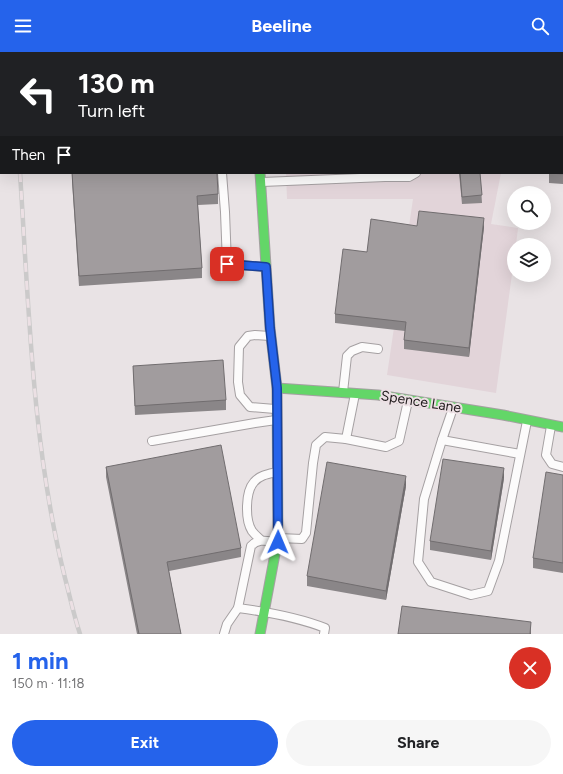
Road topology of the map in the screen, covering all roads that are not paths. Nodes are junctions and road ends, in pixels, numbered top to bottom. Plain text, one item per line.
1 (222, 174) edge
2 (414, 174) edge
3 (260, 178) edge
4 (266, 267) junction
5 (271, 336) junction
6 (378, 349) dead end
7 (277, 388) junction
8 (343, 393) junction
9 (355, 393) junction
10 (408, 400) junction
11 (454, 407) junction
12 (277, 409) junction
13 (277, 420) junction
14 (527, 420) junction
15 (551, 424) junction
16 (563, 427) edge
17 (346, 440) junction
18 (442, 440) junction
19 (152, 441) dead end
20 (520, 454) junction
21 (563, 466) edge
22 (278, 472) junction
23 (261, 540) junction
24 (278, 540) junction
25 (238, 608) junction
26 (265, 612) junction
27 (224, 634) edge
28 (260, 634) edge
29 (324, 634) edge

1 - 4 lane
2 - 3 lane
3 - 4 street
4 - 5 street
5 - 7 street
5 - 12 lane
6 - 8 lane
7 - 8 street, Spence Lane
7 - 12 street
8 - 9 street, Spence Lane
9 - 10 street, Spence Lane
9 - 17 lane
10 - 11 street, Spence Lane
10 - 17 lane
11 - 14 street, Spence Lane
11 - 18 lane
12 - 13 street
13 - 19 lane
13 - 22 street
14 - 15 street, Spence Lane
14 - 20 lane
15 - 16 street, Spence Lane
15 - 21 lane
17 - 24 lane
18 - 20 lane
18 - 20 lane
22 - 23 lane
22 - 24 street
23 - 24 lane
23 - 25 lane
24 - 26 street
25 - 26 lane
25 - 27 lane
26 - 28 street
26 - 29 lane

